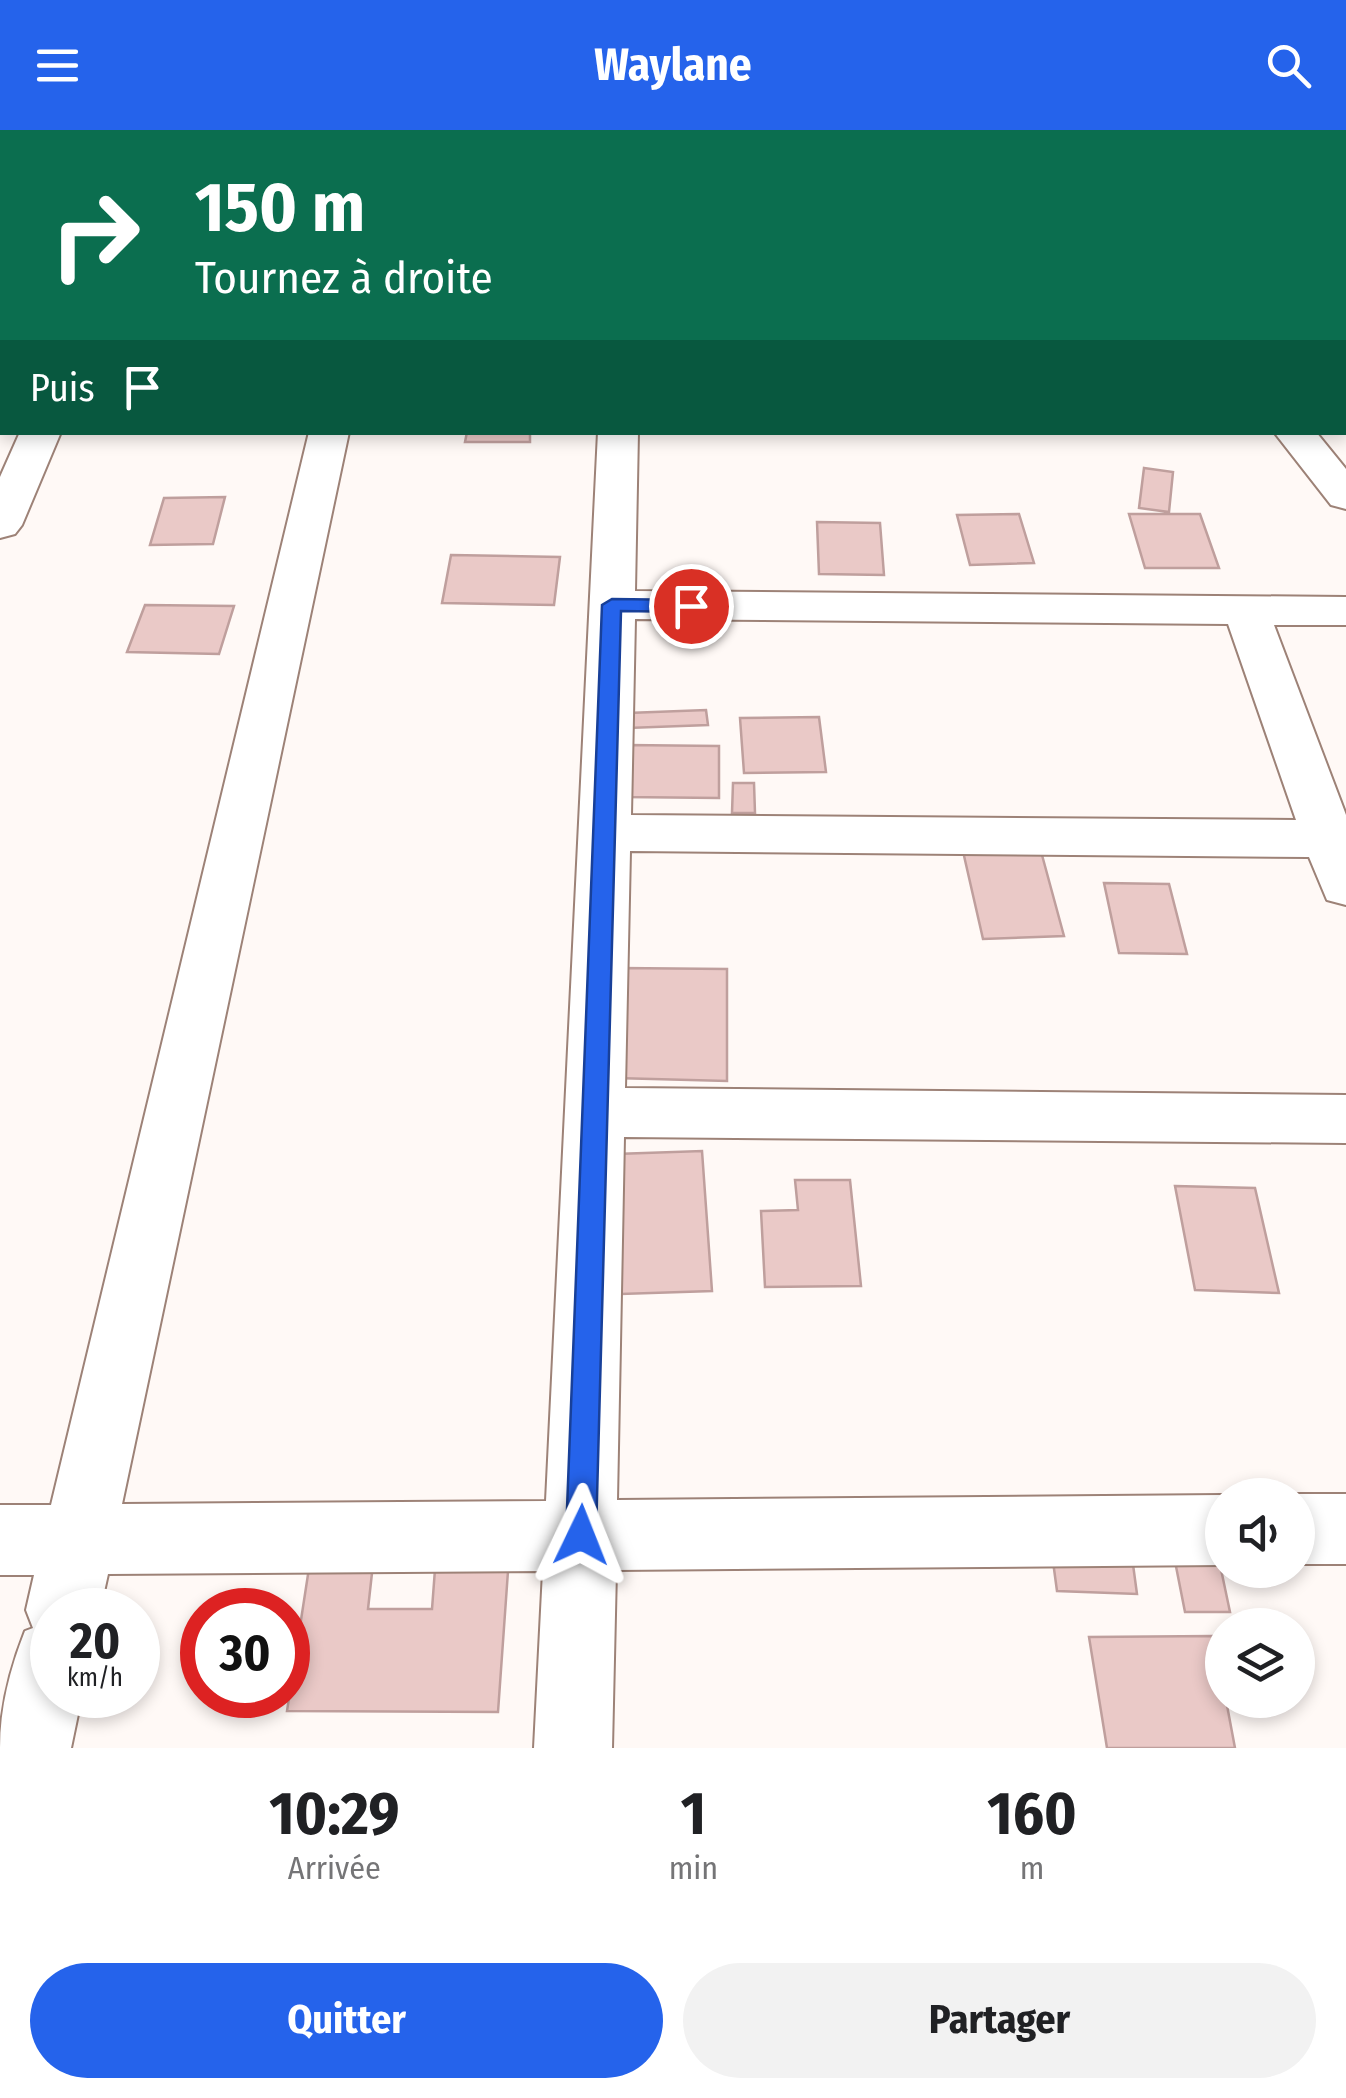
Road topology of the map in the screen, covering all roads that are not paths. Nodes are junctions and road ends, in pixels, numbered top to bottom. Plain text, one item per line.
1 (40, 435) edge
2 (328, 435) edge
3 (618, 435) edge
4 (1297, 435) edge
5 (1343, 488) edge
6 (0, 526) edge
7 (612, 605) junction
8 (1246, 610) junction
9 (1346, 611) edge
10 (604, 833) junction
11 (1340, 855) edge
12 (595, 1112) junction
13 (1346, 1119) edge
14 (1346, 1528) edge
15 (1315, 1529) edge
16 (1205, 1530) edge
17 (581, 1535) junction
18 (80, 1539) junction
19 (0, 1540) edge
20 (68, 1588) edge
21 (39, 1718) edge
22 (32, 1748) edge
23 (573, 1748) edge

1 - 6 street
2 - 18 street
3 - 7 street
4 - 5 street
7 - 8 street
7 - 10 street
8 - 9 street
8 - 11 street
10 - 11 street
10 - 12 street
12 - 13 street
12 - 17 street
14 - 15 street
16 - 17 street
17 - 18 street
17 - 23 street
18 - 19 street
18 - 20 street
21 - 22 street

